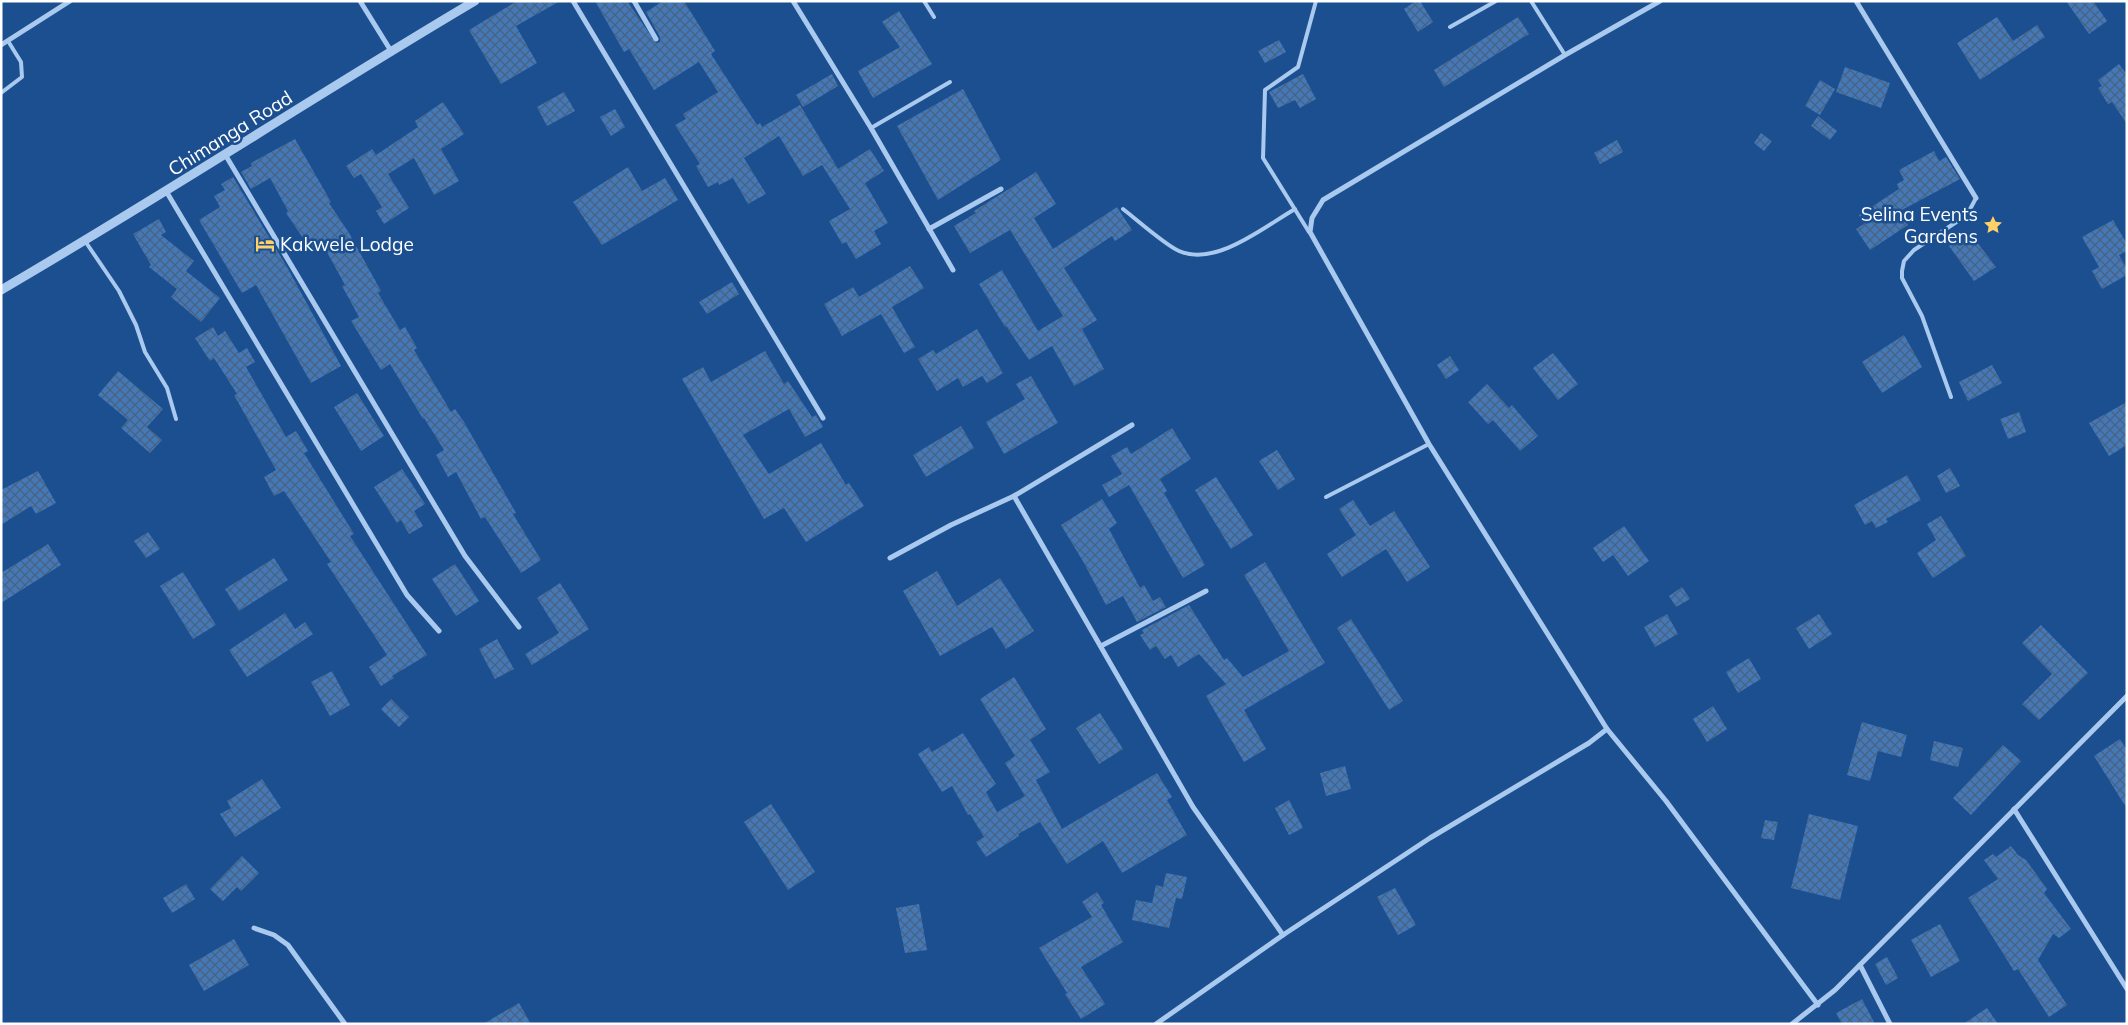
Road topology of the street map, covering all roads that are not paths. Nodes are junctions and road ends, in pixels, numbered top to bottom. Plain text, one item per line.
1 (70, 1) edge
2 (360, 1) edge
3 (475, 1) edge
4 (573, 1) edge
5 (634, 1) edge
6 (793, 1) edge
7 (924, 1) edge
8 (1316, 1) edge
9 (1496, 1) edge
10 (1531, 1) edge
11 (1660, 1) edge
12 (1856, 1) edge
13 (934, 17) dead end
14 (1450, 27) dead end
15 (656, 39) dead end
16 (8, 41) junction
17 (1, 45) edge
18 (391, 51) junction
19 (1565, 55) junction
20 (950, 82) dead end
21 (1, 93) edge
22 (871, 128) junction
23 (226, 156) junction
24 (1001, 188) dead end
25 (166, 191) junction
26 (1976, 198) joint
27 (1123, 209) dead end
28 (1295, 210) junction
29 (930, 229) junction
30 (1310, 232) junction
31 (85, 241) junction
32 (953, 270) dead end
33 (1, 290) edge
34 (1951, 397) dead end
35 (823, 418) dead end
36 (176, 419) dead end
37 (1132, 425) dead end
38 (1429, 444) junction
39 (1014, 496) junction
40 (1326, 497) dead end
41 (890, 558) dead end
42 (1206, 591) dead end
43 (519, 627) dead end
44 (438, 631) dead end
45 (1101, 646) junction
46 (2127, 696) edge
47 (1606, 729) junction
48 (2014, 808) junction
49 (254, 928) dead end
50 (1283, 935) junction
51 (1860, 965) junction
52 (2127, 990) edge
53 (1818, 1005) junction
54 (345, 1024) edge
55 (1156, 1024) edge
56 (1792, 1024) edge
57 (1890, 1024) edge

1 - 16 street
2 - 18 street
3 - 18 street, Chimanga Road
4 - 35 street
5 - 15 street
6 - 22 street
7 - 13 lane
8 - 28 lane
9 - 14 lane
10 - 19 lane
11 - 19 street
12 - 26 street
16 - 17 street
16 - 21 lane
18 - 23 street, Chimanga Road
19 - 30 street
20 - 22 lane
22 - 29 street
23 - 25 street, Chimanga Road
23 - 43 street
24 - 29 street
25 - 31 street, Chimanga Road
25 - 44 street
26 - 34 lane
27 - 28 lane
28 - 30 lane
29 - 32 street
30 - 38 street
31 - 33 street, Chimanga Road
31 - 36 lane
37 - 39 street
38 - 40 lane
38 - 47 street
39 - 41 street
39 - 45 street
42 - 45 street
45 - 50 street
46 - 48 street
47 - 50 street
47 - 53 street
48 - 51 street
48 - 52 street
49 - 54 street
50 - 55 street
51 - 53 street
51 - 57 street
53 - 56 street

